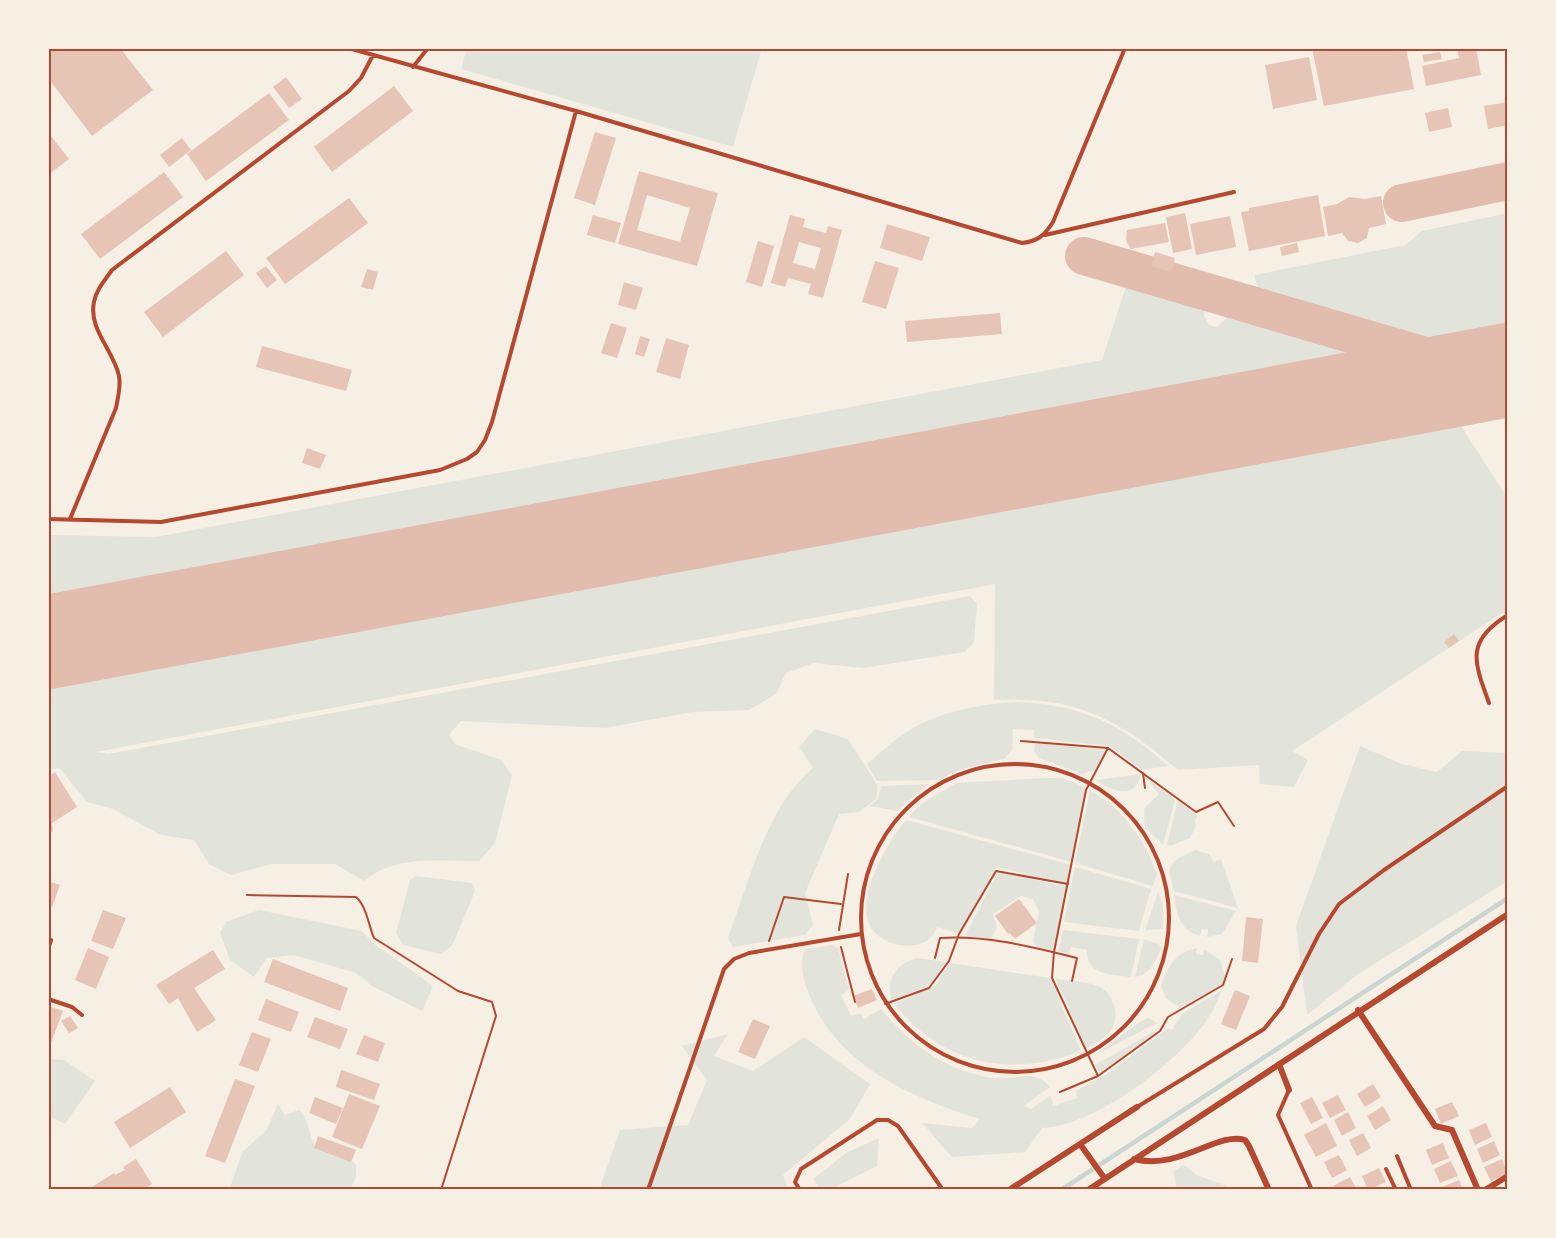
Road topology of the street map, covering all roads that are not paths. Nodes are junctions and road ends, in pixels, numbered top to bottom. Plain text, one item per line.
1 (348, 48) edge
2 (428, 48) edge
3 (1125, 48) edge
4 (374, 55) junction
5 (413, 67) junction
6 (576, 111) junction
7 (1234, 192) dead end
8 (1044, 235) junction
9 (48, 519) edge
10 (70, 519) junction
11 (1508, 615) edge
12 (1490, 703) dead end
13 (1508, 786) edge
14 (1508, 914) edge
15 (861, 934) junction
16 (51, 940) dead end
17 (48, 949) edge
18 (48, 999) edge
19 (1358, 1010) junction
20 (82, 1015) dead end
21 (1280, 1064) junction
22 (1289, 1090) joint
23 (1137, 1107) joint
24 (1080, 1144) junction
25 (1396, 1156) dead end
26 (1134, 1159) junction
27 (1386, 1169) dead end
28 (1508, 1176) edge
29 (1105, 1179) junction
30 (648, 1190) edge
31 (800, 1190) edge
32 (943, 1190) edge
33 (1009, 1190) edge
34 (1088, 1190) edge
35 (1269, 1190) edge
36 (1312, 1190) edge
37 (1396, 1190) edge
38 (1411, 1190) edge
39 (1478, 1190) edge
40 (1485, 1190) edge

1 - 4 lane
2 - 5 lane
3 - 8 lane
4 - 5 lane
4 - 10 lane
5 - 6 lane
6 - 8 lane
6 - 10 lane
7 - 8 lane
9 - 10 lane
11 - 12 lane
13 - 23 lane
14 - 19 street
15 - 15 lane
15 - 30 lane
16 - 17 lane
18 - 20 lane
19 - 21 street
19 - 39 street
21 - 22 street
21 - 26 street
22 - 36 lane
23 - 24 street
24 - 29 street
24 - 33 street
25 - 38 lane
26 - 29 street
26 - 35 street
27 - 37 lane
28 - 40 street
29 - 34 street
31 - 32 lane

